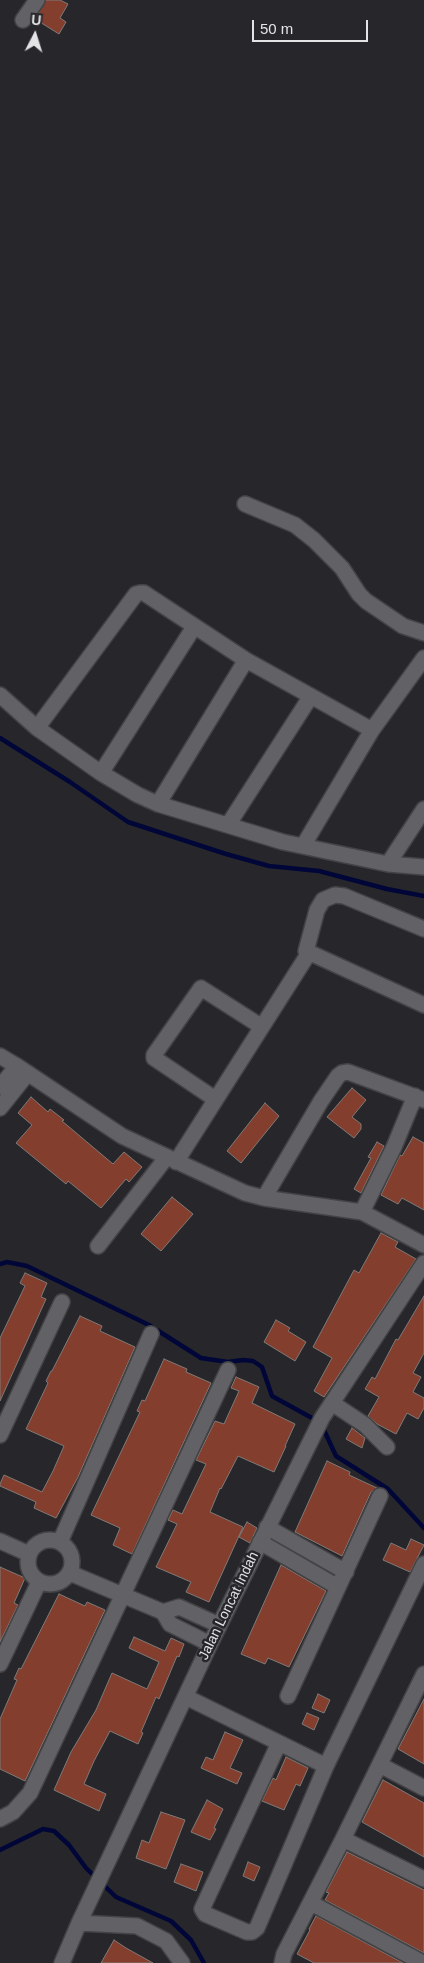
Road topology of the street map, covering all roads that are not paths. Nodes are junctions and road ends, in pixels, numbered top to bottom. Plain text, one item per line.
1 (37, 0) edge
2 (24, 20) dead end
3 (245, 504) dead end
4 (194, 627) junction
5 (424, 633) edge
6 (424, 658) edge
7 (246, 660) junction
8 (0, 695) edge
9 (311, 696) junction
10 (37, 728) junction
11 (372, 730) junction
12 (101, 773) junction
13 (158, 804) junction
14 (424, 809) edge
15 (228, 825) junction
16 (302, 846) junction
17 (388, 864) junction
18 (424, 867) edge
19 (424, 929) edge
20 (308, 952) junction
21 (424, 1005) edge
22 (259, 1025) junction
23 (0, 1056) edge
24 (23, 1069) junction
25 (0, 1087) edge
26 (212, 1097) junction
27 (419, 1098) edge
28 (0, 1108) edge
29 (171, 1160) junction
30 (264, 1198) junction
31 (362, 1212) junction
32 (424, 1245) edge
33 (98, 1246) dead end
34 (424, 1263) edge
35 (62, 1302) dead end
36 (151, 1334) dead end
37 (228, 1370) dead end
38 (332, 1403) junction
39 (0, 1435) edge
40 (387, 1447) dead end
41 (380, 1496) dead end
42 (267, 1527) junction
43 (0, 1541) edge
44 (60, 1542) junction
45 (260, 1542) junction
46 (29, 1554) junction
47 (424, 1564) edge
48 (346, 1572) junction
49 (70, 1573) junction
50 (39, 1582) junction
51 (338, 1587) junction
52 (123, 1596) junction
53 (163, 1612) junction
54 (219, 1625) junction
55 (210, 1644) junction
56 (0, 1664) edge
57 (424, 1674) edge
58 (288, 1696) dead end
59 (419, 1696) edge
60 (186, 1697) junction
61 (279, 1743) junction
62 (380, 1765) junction
63 (326, 1766) junction
64 (424, 1788) edge
65 (0, 1819) edge
66 (343, 1839) junction
67 (424, 1879) edge
68 (311, 1903) junction
69 (82, 1916) junction
70 (62, 1963) edge
71 (182, 1963) edge
72 (282, 1963) edge
73 (423, 1963) edge

1 - 2 street
3 - 5 street
4 - 7 street
4 - 10 street
4 - 12 street
6 - 11 street
7 - 9 street
7 - 13 street
8 - 10 street
9 - 11 street
9 - 15 street
10 - 12 street
11 - 16 street
12 - 13 street
13 - 15 street
14 - 17 street
15 - 16 street
16 - 17 street
17 - 18 street
19 - 20 street
20 - 21 street
20 - 22 street
20 - 29 street
22 - 26 street
22 - 26 street
23 - 24 street
24 - 25 street
24 - 28 street
24 - 29 street
26 - 29 street
27 - 30 street
27 - 31 street
29 - 30 street
29 - 33 street
30 - 31 street
31 - 32 street
34 - 38 street, Jalan Loncat Indah
35 - 39 street
36 - 44 street
37 - 52 street
38 - 40 street
38 - 42 street, Jalan Loncat Indah
41 - 48 street
42 - 45 street, Jalan Loncat Indah
42 - 48 street
43 - 46 street
44 - 46 street
44 - 49 street
45 - 51 street
45 - 54 street, Jalan Loncat Indah
46 - 50 street
47 - 63 street
48 - 51 street
49 - 50 street
49 - 52 street
50 - 56 street
51 - 58 street
52 - 53 street
52 - 65 street
53 - 54 street
53 - 55 street
54 - 55 street, Jalan Loncat Indah
55 - 60 street, Jalan Loncat Indah
57 - 59 street
59 - 62 street
60 - 61 street
60 - 69 street, Jalan Loncat Indah
61 - 63 street
61 - 63 street
62 - 64 street
62 - 66 street
66 - 67 street
66 - 68 street
68 - 72 street
68 - 73 street
69 - 70 street, Jalan Loncat Indah
69 - 71 street

